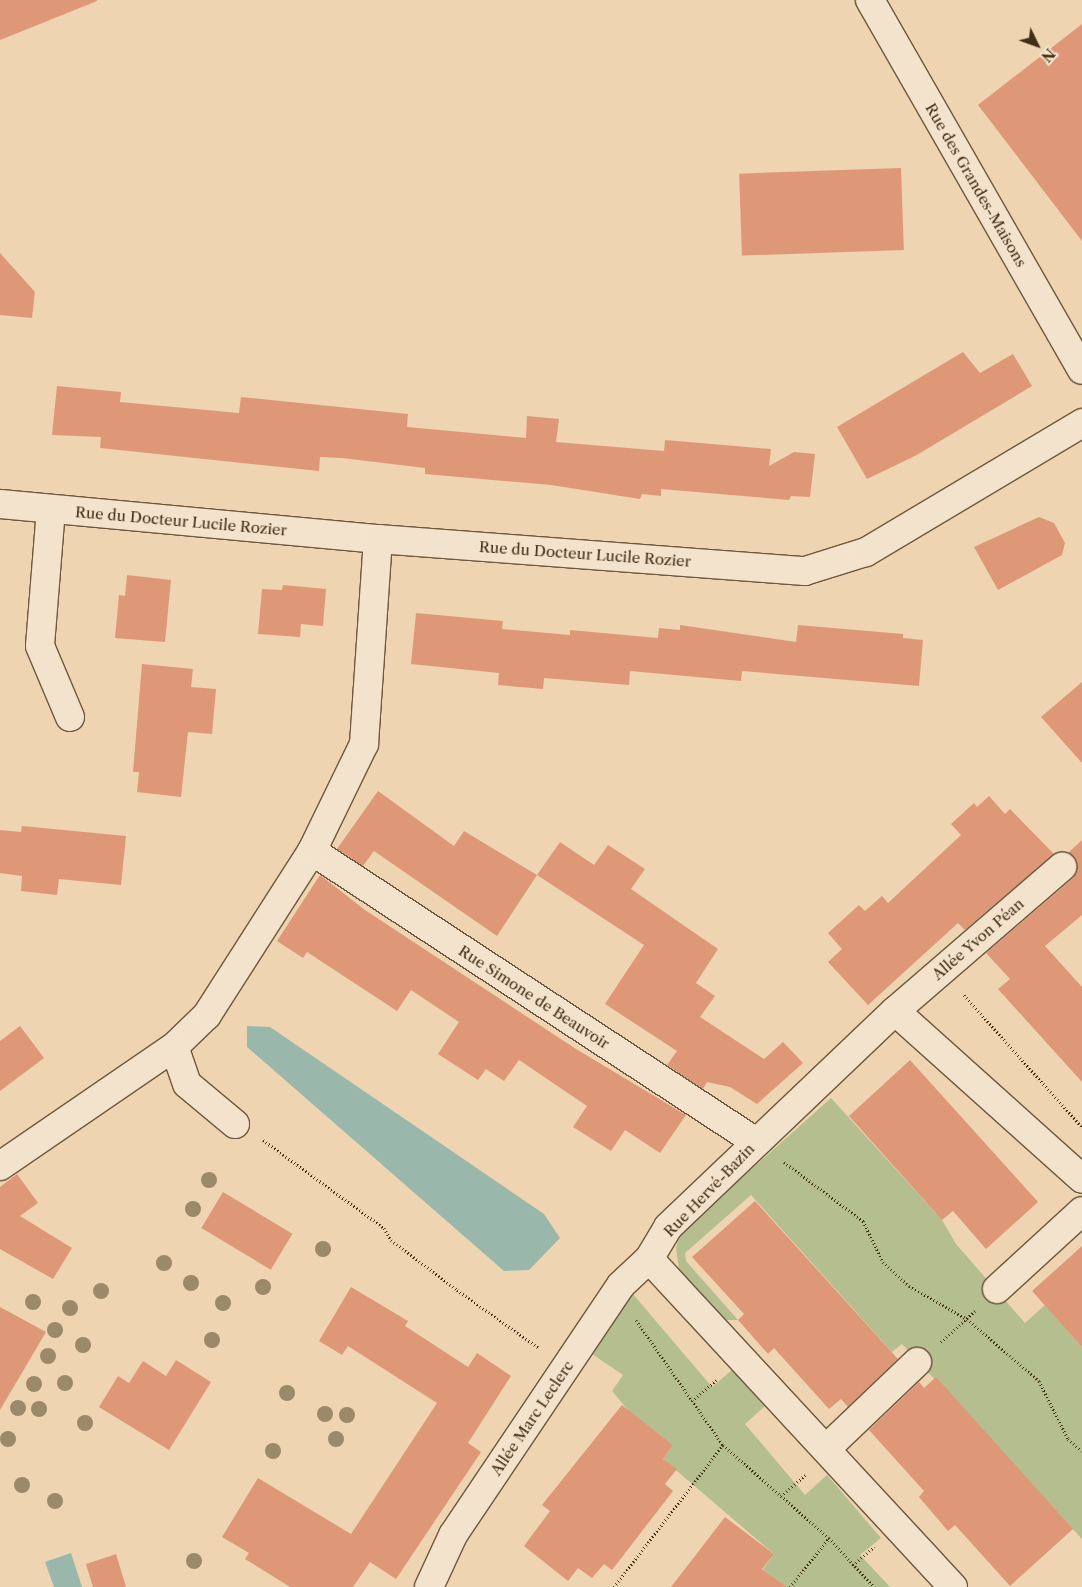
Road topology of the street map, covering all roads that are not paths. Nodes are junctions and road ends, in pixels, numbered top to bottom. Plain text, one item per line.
1 (870, 0) edge
2 (1082, 370) edge
3 (1082, 423) edge
4 (0, 504) edge
5 (51, 509) junction
6 (378, 539) junction
7 (70, 717) dead end
8 (312, 851) junction
9 (1062, 867) dead end
10 (895, 1011) junction
11 (174, 1047) junction
12 (235, 1124) road end
13 (756, 1142) junction
14 (0, 1166) edge
15 (1082, 1179) edge
16 (1082, 1211) edge
17 (649, 1259) junction
18 (997, 1289) road end
19 (917, 1362) road end
20 (826, 1449) junction
21 (429, 1587) edge
22 (953, 1587) edge

1 - 2 street, Rue des Grandes-Maisons
3 - 6 street, Rue du Docteur Lucile Rozier
4 - 5 street, Rue du Docteur Lucile Rozier
5 - 6 street, Rue du Docteur Lucile Rozier
5 - 7 street
6 - 8 street
8 - 11 street
8 - 13 street, Rue Simone de Beauvoir
9 - 10 street, Allée Yvon Péan
10 - 13 street, Rue Hervé-Bazin
10 - 15 street
11 - 12 street
11 - 14 street
13 - 17 street, Rue Hervé-Bazin
16 - 18 street
17 - 20 street
17 - 21 street, Allée Marc Leclerc
19 - 20 street
20 - 22 street

